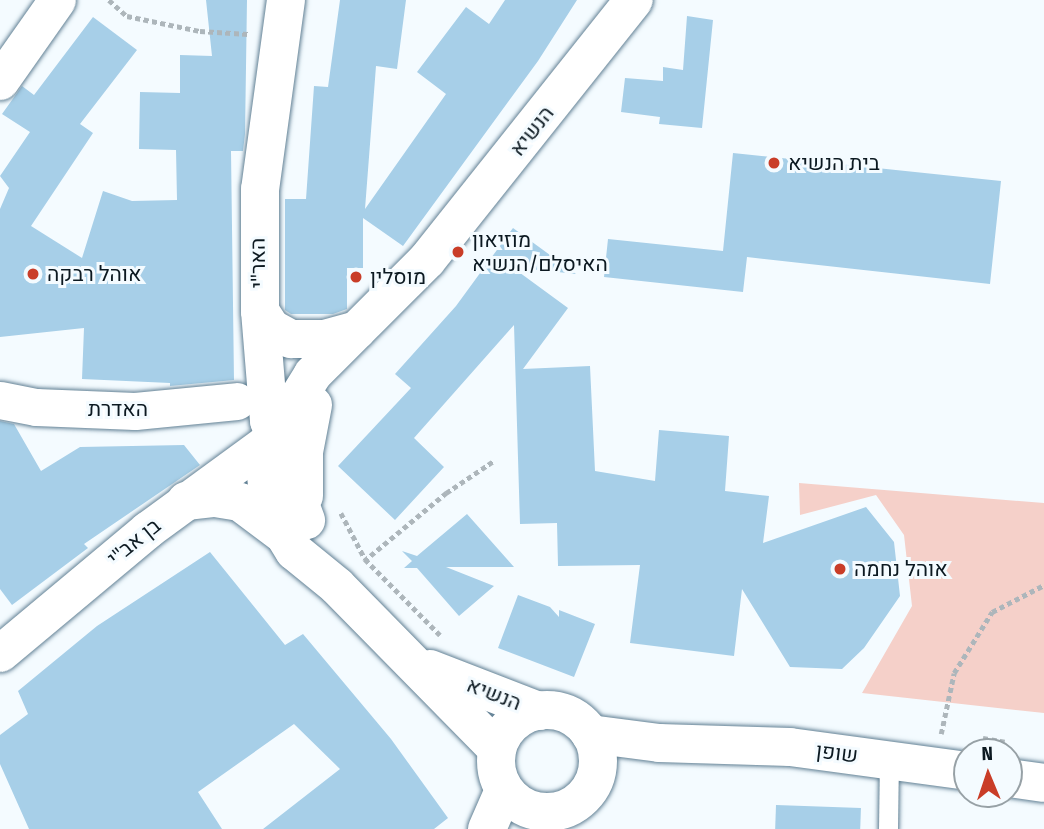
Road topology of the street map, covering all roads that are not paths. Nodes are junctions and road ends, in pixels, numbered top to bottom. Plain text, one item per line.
1 (57, 0) edge
2 (634, 0) edge
3 (283, 18) edge
4 (0, 80) edge
5 (427, 260) junction
6 (260, 311) junction
7 (357, 330) junction
8 (0, 400) edge
9 (237, 401) dead end
10 (313, 405) junction
11 (274, 437) junction
12 (186, 501) junction
13 (307, 518) junction
14 (0, 653) edge
15 (411, 660) junction
16 (539, 711) junction
17 (590, 734) junction
18 (707, 746) junction
19 (953, 748) edge
20 (497, 749) junction
21 (889, 759) junction
22 (1023, 768) edge
23 (594, 782) junction
24 (1044, 783) edge
25 (504, 790) junction
26 (529, 820) edge
27 (488, 829) edge
28 (888, 829) edge

1 - 4 street
2 - 5 street, הנשיא
3 - 6 street, האר"י
5 - 7 street, הנשיא
5 - 10 street, הנשיא
6 - 7 street
6 - 11 street, האר"י
7 - 11 street, הנשיא
8 - 9 street, האדרת
10 - 11 street, הנשיא
10 - 13 street, הנשיא
11 - 12 street, בן אב"י
11 - 13 street, האר"י
12 - 13 street
12 - 14 street, בן אב"י
13 - 15 street, הנשיא
15 - 16 street, הנשיא
15 - 20 street, הנשיא
16 - 17 street
16 - 20 street
17 - 18 street, שופן
17 - 23 street
18 - 21 street, שופן
18 - 23 street, שופן
19 - 21 street, שופן
20 - 25 street
21 - 28 lane
22 - 24 street
23 - 26 street
25 - 26 street
25 - 27 street

